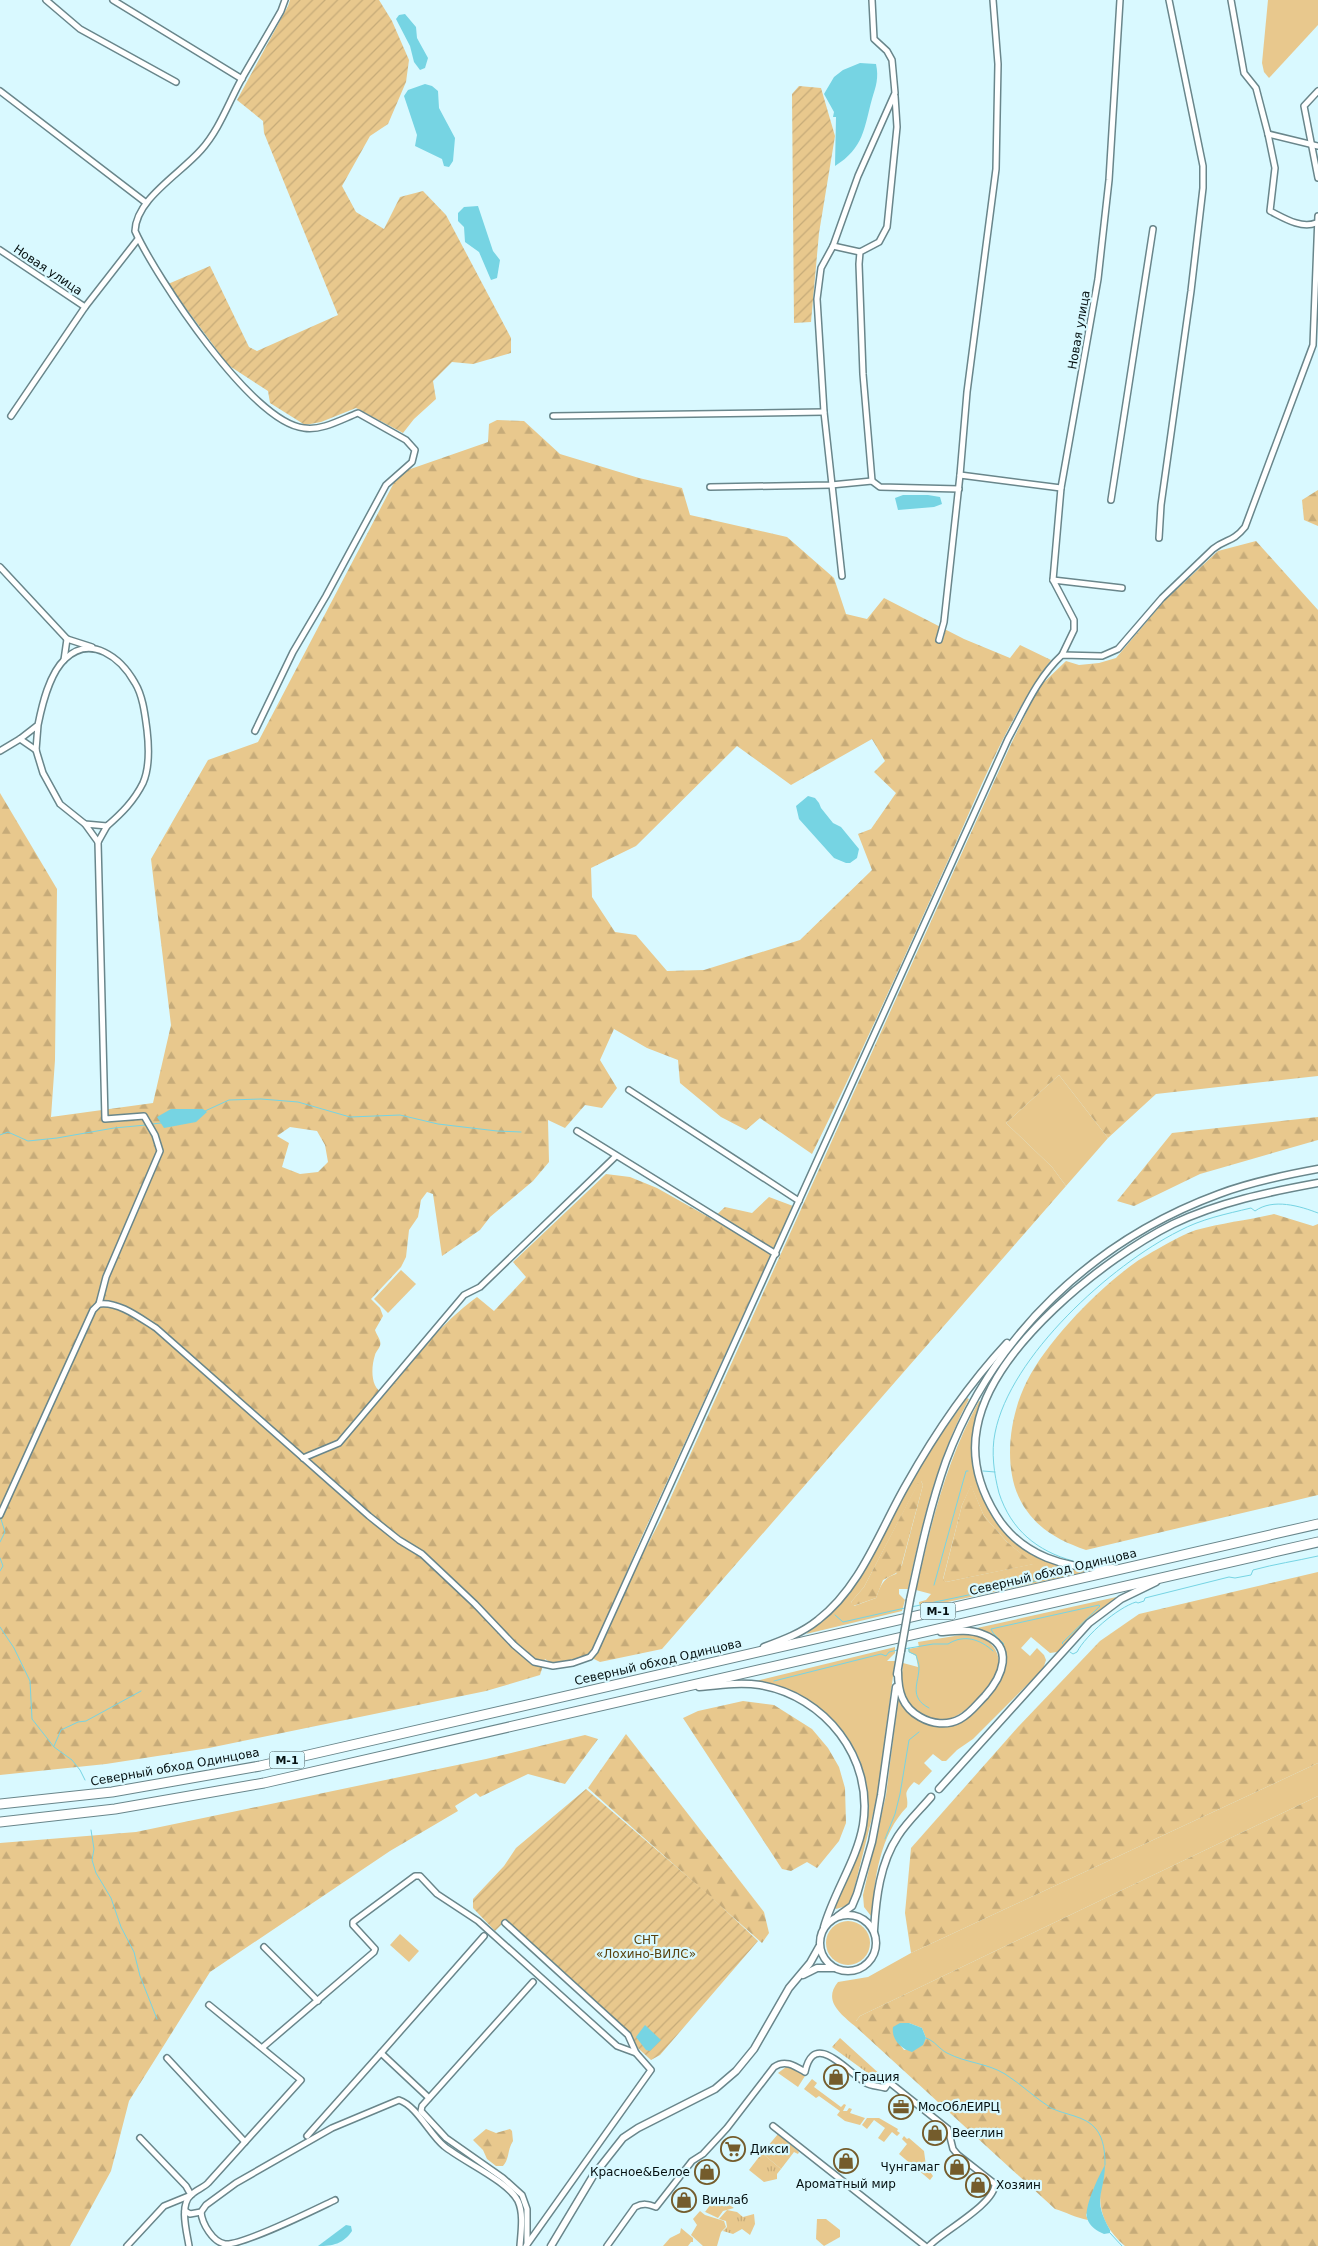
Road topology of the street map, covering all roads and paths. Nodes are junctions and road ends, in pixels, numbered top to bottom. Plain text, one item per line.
1 (46, 0) edge
2 (113, 0) edge
3 (285, 0) edge
4 (872, 0) edge
5 (993, 0) edge
6 (1120, 0) edge
7 (1169, 0) edge
8 (1231, 0) edge
9 (242, 79) junction
10 (176, 82) dead end
11 (0, 91) edge
12 (1318, 91) edge
13 (895, 93) junction
14 (1268, 134) junction
15 (1311, 144) junction
16 (1318, 146) edge
17 (1318, 178) edge
18 (145, 202) junction
19 (1318, 216) edge
20 (1316, 223) junction
21 (1153, 229) dead end
22 (138, 239) junction
23 (834, 246) junction
24 (0, 250) edge
25 (860, 252) junction
26 (85, 307) junction
27 (824, 412) junction
28 (11, 416) dead end
29 (553, 416) dead end
30 (960, 475) junction
31 (872, 481) junction
32 (831, 485) junction
33 (710, 487) dead end
34 (1061, 488) junction
35 (959, 490) junction
36 (1111, 500) dead end
37 (1159, 538) dead end
38 (0, 567) edge
39 (842, 576) dead end
40 (1053, 580) junction
41 (1122, 588) dead end
42 (67, 639) junction
43 (939, 640) dead end
44 (95, 648) junction
45 (1062, 655) junction
46 (64, 660) junction
47 (38, 725) junction
48 (255, 732) dead end
49 (20, 740) junction
50 (36, 750) junction
51 (0, 751) edge
52 (85, 824) junction
53 (107, 826) junction
54 (98, 842) junction
55 (628, 1090) dead end
56 (577, 1131) dead end
57 (616, 1156) junction
58 (1318, 1169) edge
59 (1318, 1183) edge
60 (799, 1201) junction
61 (776, 1254) junction
62 (99, 1304) junction
63 (1029, 1321) junction
64 (303, 1458) junction
65 (0, 1514) edge
66 (1318, 1524) edge
67 (1318, 1542) edge
68 (1133, 1567) junction
69 (1175, 1574) junction
70 (909, 1635) junction
71 (742, 1656) junction
72 (898, 1672) junction
73 (673, 1689) junction
74 (939, 1789) dead end
75 (931, 1797) dead end
76 (0, 1804) edge
77 (0, 1822) edge
78 (838, 1916) junction
79 (506, 1923) dead end
80 (824, 1927) junction
81 (874, 1931) junction
82 (484, 1936) dead end
83 (264, 1947) dead end
84 (819, 1947) junction
85 (834, 1968) junction
86 (798, 1978) junction
87 (533, 1982) dead end
88 (318, 2001) junction
89 (209, 2005) dead end
90 (263, 2047) junction
91 (382, 2053) junction
92 (636, 2053) junction
93 (167, 2058) dead end
94 (429, 2098) junction
95 (773, 2126) dead end
96 (307, 2136) dead end
97 (140, 2138) dead end
98 (245, 2142) junction
99 (191, 2195) junction
100 (336, 2200) dead end
101 (185, 2212) junction
102 (201, 2212) junction
103 (526, 2245) edge
104 (128, 2246) edge
105 (189, 2246) edge
106 (520, 2246) edge
107 (551, 2246) edge
108 (607, 2246) edge
109 (925, 2246) edge
110 (929, 2246) edge

1 - 10 street
2 - 9 street
3 - 9 street
4 - 13 street
5 - 30 street
6 - 34 street, Новая улица
7 - 37 street
8 - 14 street
9 - 18 street
11 - 18 street
12 - 15 street
13 - 23 street
13 - 25 street
14 - 15 street
14 - 20 street
15 - 16 street
15 - 17 street
18 - 22 street
19 - 20 street
20 - 45 street
21 - 36 street
22 - 26 street
22 - 48 street
23 - 25 street
23 - 27 street
24 - 26 street, Новая улица
25 - 31 street
26 - 28 street
27 - 29 street
27 - 32 street
30 - 34 street
30 - 35 street
31 - 32 street
31 - 35 street
32 - 33 street
32 - 39 street
34 - 40 street, Новая улица
35 - 43 street
38 - 42 street
40 - 41 street
40 - 45 street
42 - 44 street
42 - 46 street
44 - 46 street
44 - 53 street
45 - 60 street
46 - 47 street
47 - 49 street
47 - 50 street
49 - 50 street
49 - 51 street
50 - 52 street
52 - 53 street
52 - 54 street
53 - 54 street
54 - 62 street
55 - 60 street
56 - 57 street
57 - 61 street
57 - 64 street
58 - 63 street
59 - 68 street
60 - 61 street
61 - 64 street
62 - 64 street
62 - 65 street
63 - 71 street
63 - 72 street, bridge
66 - 68 highway, Северный обход Одинцова / М-1
67 - 69 highway, М-1
68 - 71 highway, Северный обход Одинцова / М-1
69 - 70 highway, М-1
69 - 74 street
70 - 72 street
70 - 73 highway, М-1
71 - 76 highway, Северный обход Одинцова / М-1
72 - 78 street
73 - 77 highway, М-1
73 - 80 street
75 - 81 street
78 - 80 street
78 - 81 street
79 - 92 street
80 - 84 street
81 - 85 street
82 - 91 street
83 - 88 street
84 - 85 street
84 - 86 street
85 - 86 street
86 - 107 street
87 - 94 street
88 - 90 street
88 - 92 street
89 - 90 street
90 - 98 street
91 - 94 street
91 - 96 street
92 - 103 street
93 - 98 street
94 - 103 street
95 - 109 street
97 - 99 street
98 - 99 street
99 - 101 street
99 - 104 street
100 - 102 street
101 - 102 street
101 - 105 street
102 - 106 street
108 - 110 street

